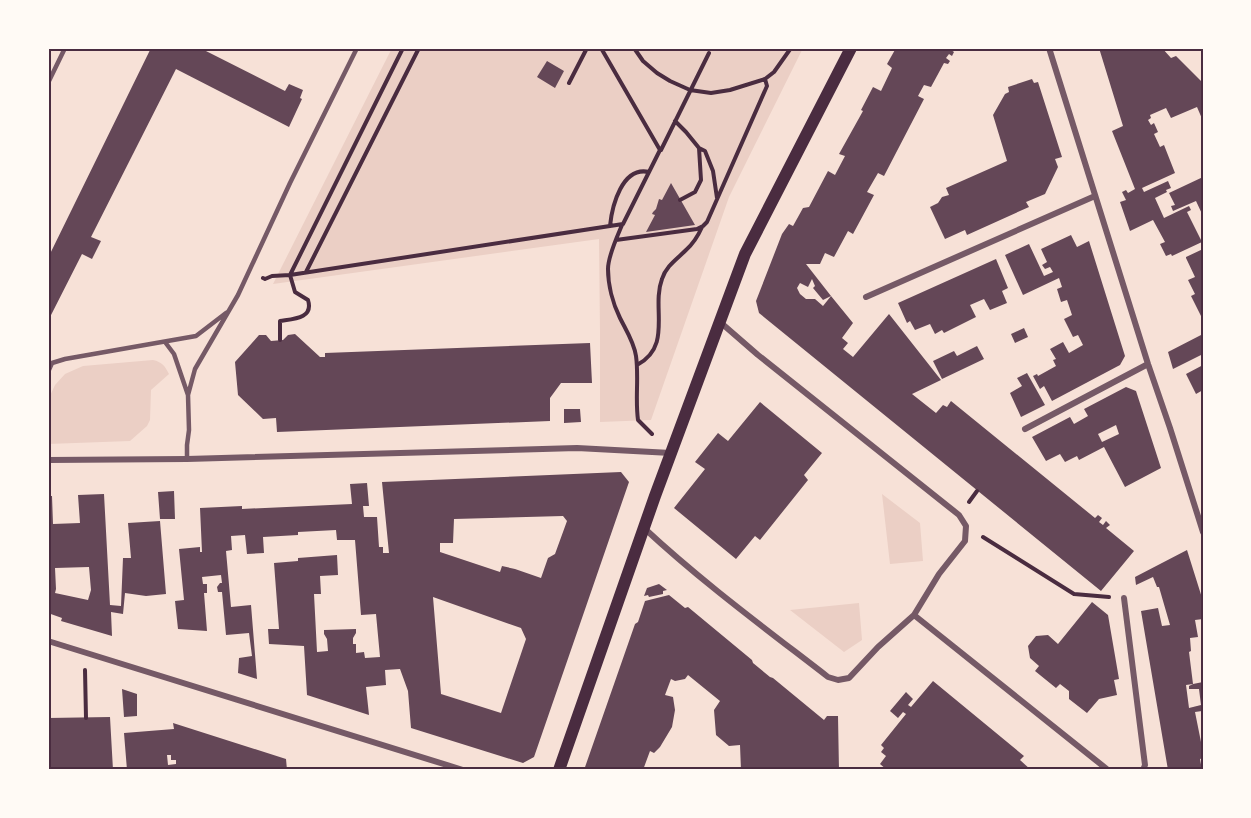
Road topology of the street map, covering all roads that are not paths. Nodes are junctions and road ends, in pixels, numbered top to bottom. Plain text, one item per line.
1 (65, 48) edge
2 (348, 48) edge
3 (851, 48) edge
4 (1049, 48) edge
5 (356, 50) edge
6 (48, 83) edge
7 (1095, 196) junction
8 (866, 297) dead end
9 (228, 311) junction
10 (720, 322) junction
11 (165, 342) junction
12 (1148, 364) junction
13 (48, 372) edge
14 (188, 394) junction
15 (1025, 429) dead end
16 (672, 453) junction
17 (188, 459) junction
18 (48, 460) edge
19 (644, 528) junction
20 (1203, 531) edge
21 (1124, 598) road end
22 (914, 615) junction
23 (48, 641) edge
24 (463, 770) edge
25 (559, 770) edge
26 (1108, 770) edge
27 (1143, 770) edge

1 - 6 lane
2 - 5 lane
3 - 10 main road
4 - 7 street
5 - 9 lane
7 - 8 street
7 - 12 street
9 - 11 lane
9 - 14 lane
10 - 16 main road
10 - 22 street
11 - 13 lane
11 - 14 lane
12 - 15 street
12 - 20 street
14 - 17 lane
16 - 17 street
16 - 19 main road
17 - 18 street
19 - 22 street
19 - 25 main road
21 - 27 street
22 - 26 street
23 - 24 street

